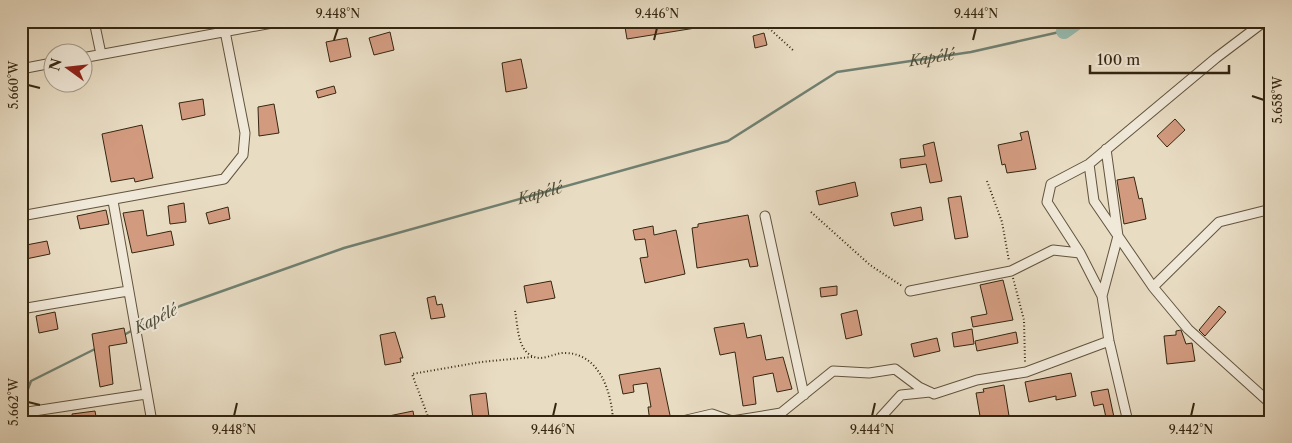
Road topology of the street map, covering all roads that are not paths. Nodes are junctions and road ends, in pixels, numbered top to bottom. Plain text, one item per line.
1 (94, 21) edge
2 (224, 21) edge
3 (283, 21) edge
4 (1265, 21) edge
5 (225, 31) junction
6 (101, 54) junction
7 (92, 56) edge
8 (42, 65) edge
9 (21, 69) edge
10 (1106, 149) junction
11 (1089, 164) junction
12 (113, 200) junction
13 (1271, 209) edge
14 (21, 216) edge
15 (765, 216) dead end
16 (1118, 236) junction
17 (1080, 254) junction
18 (1153, 287) junction
19 (128, 291) junction
20 (910, 291) road end
21 (1102, 296) junction
22 (21, 308) edge
23 (1109, 341) junction
24 (930, 392) junction
25 (146, 394) junction
26 (804, 395) junction
27 (1271, 404) edge
28 (22, 413) edge
29 (24, 422) edge
30 (152, 422) edge
31 (678, 422) edge
32 (880, 422) edge
33 (1128, 422) edge

1 - 6 street
2 - 5 street
3 - 5 street
4 - 10 street
5 - 6 street
5 - 12 street
6 - 7 street
8 - 9 street
10 - 11 street
10 - 16 street
11 - 16 street
11 - 17 street
12 - 14 street
12 - 19 street
13 - 18 street
15 - 26 street
16 - 18 street
16 - 21 street
17 - 20 street
17 - 21 street
18 - 27 street
19 - 22 street
19 - 25 street
21 - 23 street
23 - 24 street
23 - 33 street
24 - 26 street
24 - 32 street
25 - 28 street
25 - 30 street
26 - 31 street
28 - 29 street

